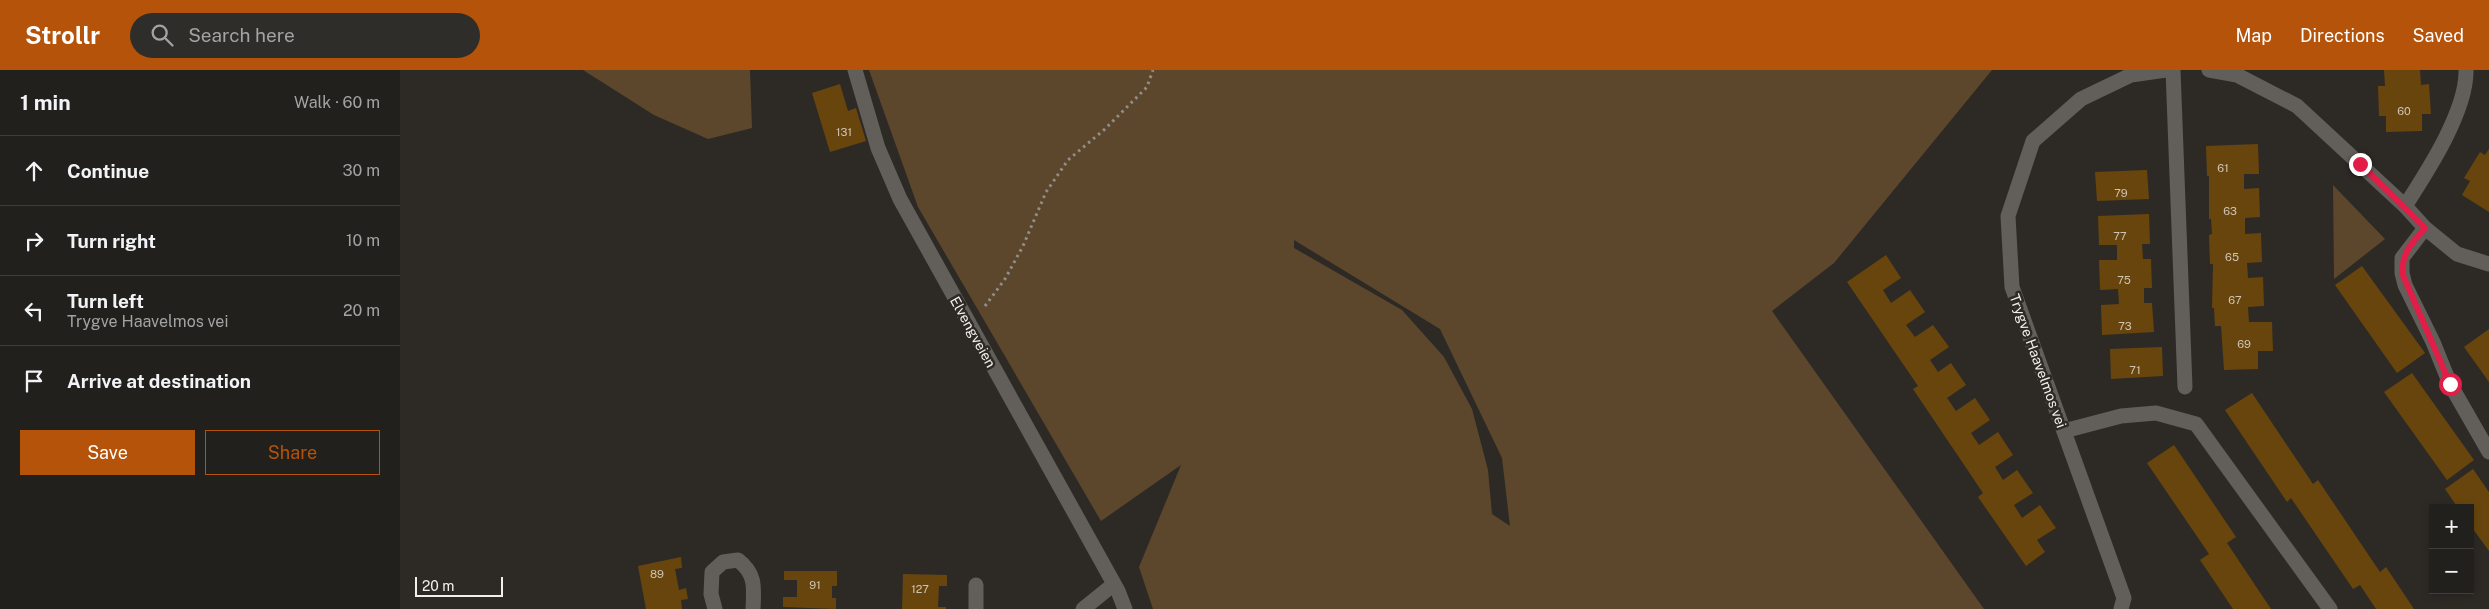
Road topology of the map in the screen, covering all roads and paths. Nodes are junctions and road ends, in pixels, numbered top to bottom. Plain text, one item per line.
1 (855, 70) edge
2 (1153, 70) edge
3 (2166, 70) edge
4 (2173, 70) edge
5 (2209, 70) edge
6 (2466, 70) edge
7 (2405, 206) junction
8 (2425, 228) junction
9 (2489, 264) edge
10 (970, 327) junction
11 (2185, 387) dead end
12 (2064, 431) junction
13 (2489, 452) edge
14 (1114, 584) junction
15 (976, 585) dead end
16 (715, 609) edge
17 (754, 609) edge
18 (976, 609) edge
19 (1083, 609) edge
20 (1125, 609) edge
21 (2121, 609) edge
22 (2330, 609) edge

1 - 10 street, Elvengveien
2 - 10 path
3 - 12 street, Trygve Haavelmos vei
4 - 11 street
5 - 7 street
6 - 7 street
7 - 8 street
8 - 9 street
8 - 13 street
10 - 14 street, Elvengveien
12 - 21 street, Trygve Haavelmos vei
12 - 22 street
14 - 19 street
14 - 20 street, Elvengveien
15 - 18 street
16 - 17 street

